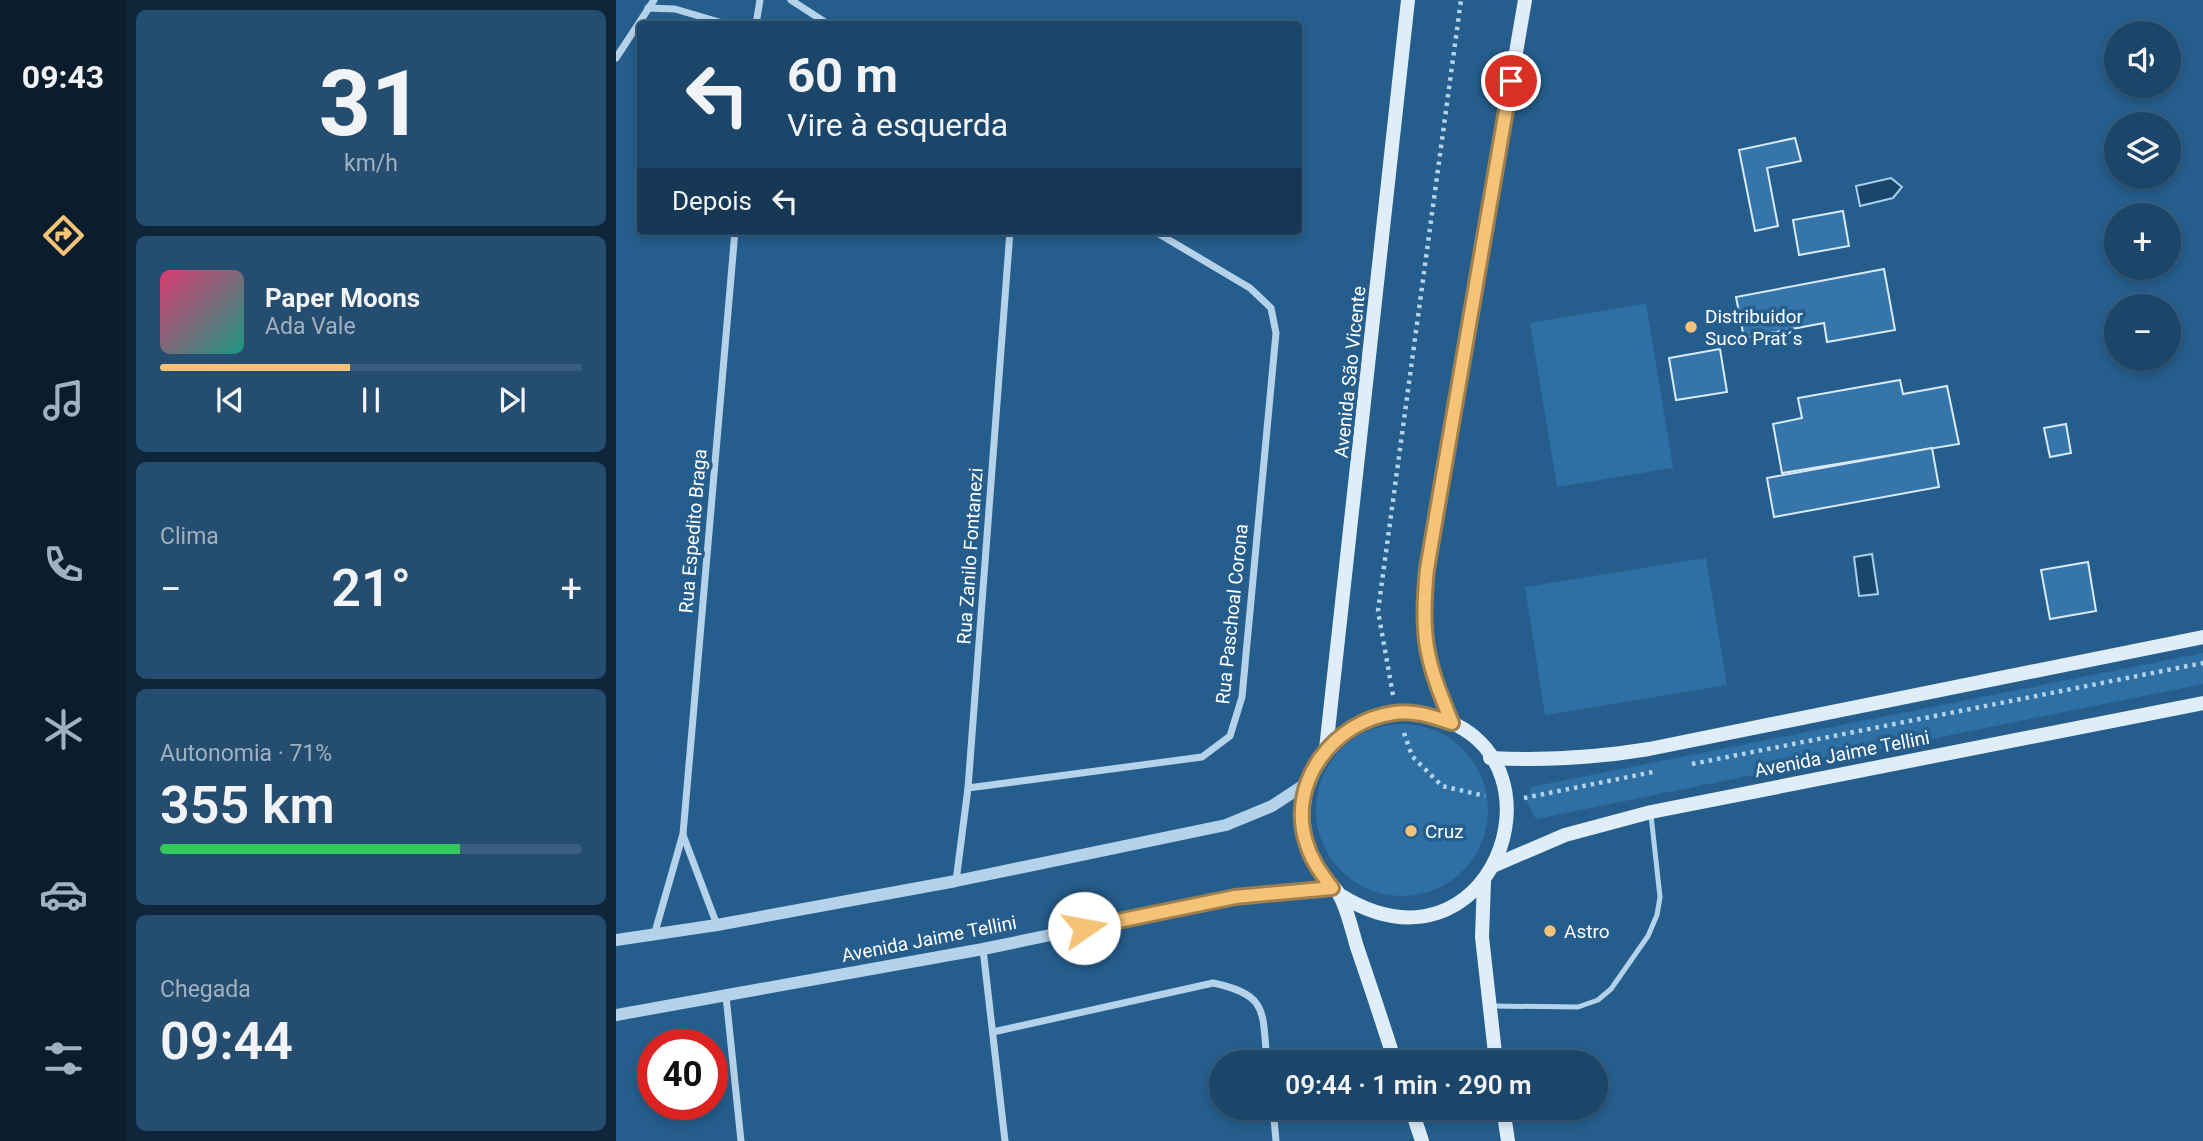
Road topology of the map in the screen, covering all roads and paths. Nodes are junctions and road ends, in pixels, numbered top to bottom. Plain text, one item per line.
1 (654, 0) edge
2 (760, 0) edge
3 (791, 0) edge
4 (1408, 0) edge
5 (1461, 0) edge
6 (1525, 0) edge
7 (648, 8) junction
8 (640, 21) edge
9 (716, 21) edge
10 (757, 21) edge
11 (820, 21) edge
12 (637, 25) edge
13 (616, 58) edge
14 (735, 235) edge
15 (1011, 235) edge
16 (1161, 235) edge
17 (2203, 637) edge
18 (2203, 663) edge
19 (2203, 703) edge
20 (1396, 712) junction
21 (1452, 723) junction
22 (1326, 749) junction
23 (1490, 758) junction
24 (1684, 766) dead end
25 (1657, 772) dead end
26 (1307, 783) junction
27 (968, 788) junction
28 (1506, 801) junction
29 (1651, 812) junction
30 (683, 834) junction
31 (1494, 865) junction
32 (956, 881) junction
33 (1484, 881) junction
34 (1336, 891) junction
35 (717, 925) junction
36 (654, 932) junction
37 (616, 940) edge
38 (984, 949) junction
39 (726, 996) junction
40 (1488, 1006) junction
41 (616, 1015) edge
42 (993, 1032) junction
43 (1266, 1050) edge
44 (1391, 1050) edge
45 (1494, 1050) edge
46 (1274, 1120) edge
47 (1415, 1120) edge
48 (1505, 1120) edge
49 (741, 1141) edge
50 (1005, 1141) edge
51 (1276, 1141) edge
52 (1422, 1141) edge
53 (1508, 1141) edge

1 - 7 street
2 - 10 street
3 - 11 street
4 - 22 main road, Avenida São Vicente
5 - 20 path
6 - 21 main road
7 - 8 street
7 - 9 street
12 - 13 street
14 - 30 street, Rua Espedito Braga
15 - 27 street, Rua Zanilo Fontanezi
16 - 27 street, Rua Paschoal Corona
17 - 23 main road
18 - 24 path
19 - 29 main road, Avenida Jaime Tellini
20 - 21 main road
20 - 22 main road
20 - 28 path
21 - 23 main road
22 - 26 main road
23 - 28 main road
25 - 28 path
26 - 32 street
26 - 34 main road
27 - 32 street, Rua Zanilo Fontanezi
28 - 31 main road
29 - 31 main road, Avenida Jaime Tellini
29 - 40 lane
30 - 35 street, Rua Espedito Braga
30 - 36 street, Rua Espedito Braga
31 - 33 main road
32 - 35 street
33 - 34 main road
33 - 40 main road
34 - 38 street, Avenida Jaime Tellini
34 - 44 main road
35 - 36 street
36 - 37 street
38 - 39 street, Avenida Jaime Tellini
38 - 42 street
39 - 41 street, Avenida Jaime Tellini
39 - 49 street
40 - 45 main road
42 - 43 street
42 - 50 street
46 - 51 street
47 - 52 main road
48 - 53 main road

